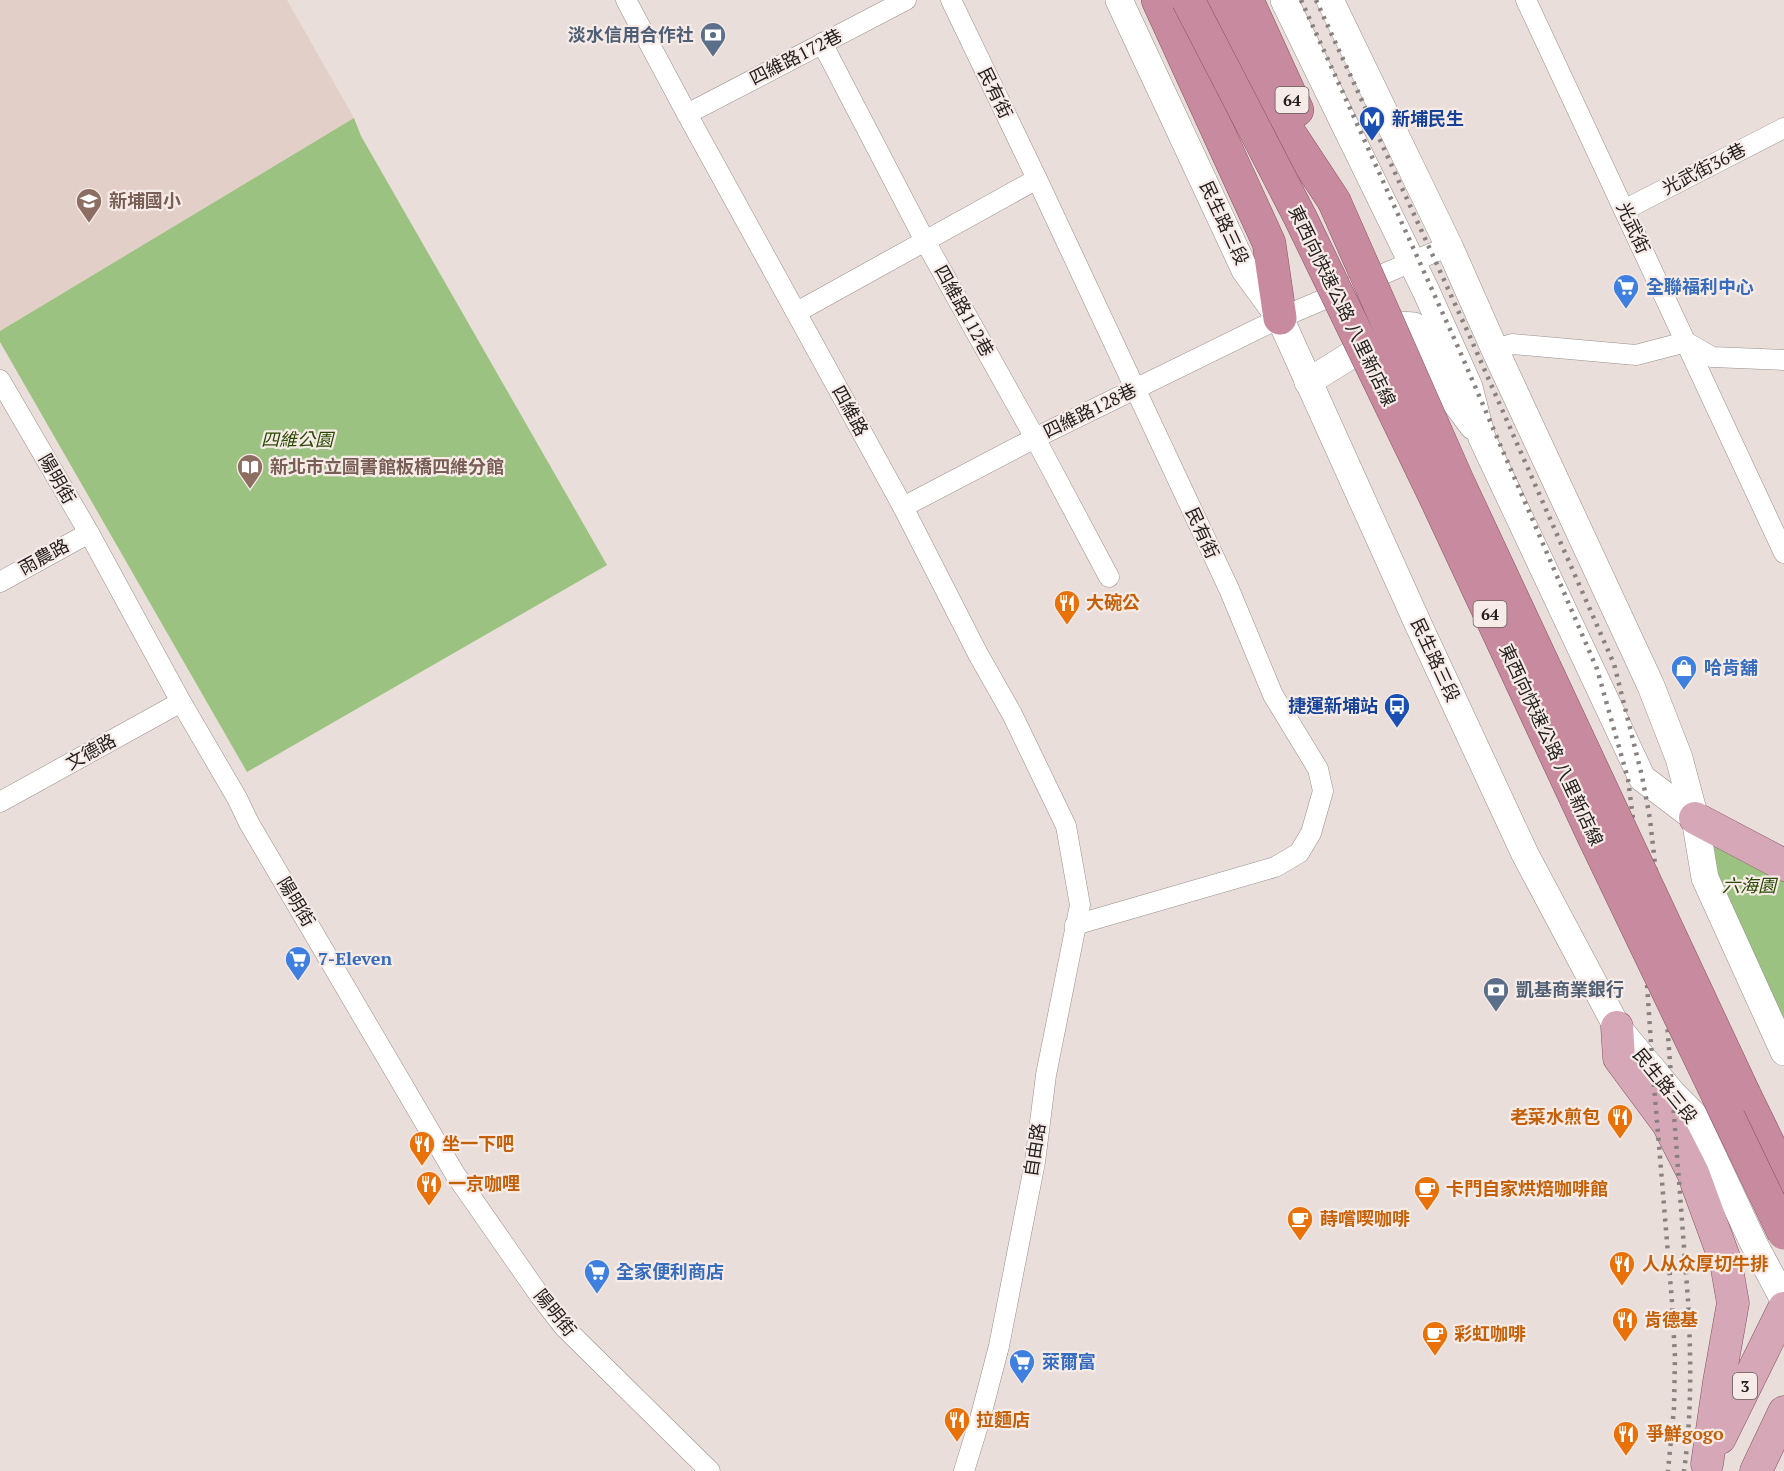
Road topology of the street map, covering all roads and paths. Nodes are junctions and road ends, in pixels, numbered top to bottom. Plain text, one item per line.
1 (626, 0) edge
2 (906, 0) edge
3 (951, 0) edge
4 (1119, 0) edge
5 (1158, 0) edge
6 (1188, 0) edge
7 (1213, 0) edge
8 (1227, 0) edge
9 (1247, 0) edge
10 (1284, 0) edge
11 (1330, 0) edge
12 (1526, 0) edge
13 (822, 44) junction
14 (687, 114) junction
15 (1784, 128) edge
16 (1037, 179) junction
17 (1334, 201) junction
18 (1624, 210) junction
19 (1299, 217) junction
20 (925, 241) junction
21 (1449, 246) junction
22 (1412, 262) junction
23 (797, 312) junction
24 (1280, 318) junction
25 (1686, 342) junction
26 (1496, 350) junction
27 (1784, 360) edge
28 (0, 380) edge
29 (1308, 382) junction
30 (1135, 389) junction
31 (1035, 438) junction
32 (1482, 438) junction
33 (903, 507) junction
34 (89, 532) junction
35 (1784, 553) edge
36 (1109, 577) dead end
37 (0, 582) edge
38 (181, 702) junction
39 (0, 802) edge
40 (1695, 818) junction
41 (1066, 826) joint
42 (1784, 865) edge
43 (1075, 925) junction
44 (1617, 1027) junction
45 (1784, 1052) edge
46 (1784, 1176) edge
47 (1784, 1233) edge
48 (1784, 1300) edge
49 (1784, 1308) edge
50 (1784, 1412) edge
51 (1705, 1468) edge
52 (710, 1471) edge
53 (964, 1471) edge
54 (1756, 1471) edge

1 - 14 street, 四維路
2 - 13 street, 四維路172巷
3 - 16 street, 民有街
4 - 24 main road, 民生路三段
5 - 24 highway
6 - 19 highway, 東西向快速公路 八里新店線 / 64, bridge
7 - 19 highway, bridge
8 - 17 highway
9 - 17 highway, 東西向快速公路 八里新店線 / 64
10 - 22 main road
11 - 21 main road
12 - 18 street, 光武街
13 - 14 street, 四維路172巷
13 - 20 street, 四維路112巷
14 - 23 street, 四維路
15 - 18 street, 光武街36巷
16 - 20 street
16 - 30 street, 民有街
17 - 46 highway, 東西向快速公路 八里新店線 / 64, bridge
18 - 25 street, 光武街
19 - 47 highway, 東西向快速公路 八里新店線 / 64, bridge
20 - 23 street
20 - 31 street, 四維路112巷
21 - 22 street, 四維路128巷
21 - 26 main road
22 - 24 street, 四維路128巷
22 - 32 main road
23 - 33 street, 四維路
24 - 29 main road, 民生路三段
24 - 30 street, 四維路128巷
25 - 26 street
25 - 27 street
25 - 35 street, 光武街
26 - 40 main road
28 - 34 street, 陽明街
29 - 32 main road
29 - 44 main road, 民生路三段
30 - 31 street, 四維路128巷
30 - 43 street, 民有街
31 - 33 street, 四維路128巷
31 - 36 street, 四維路112巷
32 - 40 main road
33 - 41 street, 四維路
34 - 37 street, 雨農路
34 - 38 street, 陽明街
38 - 39 street, 文德路
38 - 52 street, 陽明街
40 - 42 main road
40 - 45 main road
41 - 43 street, 自由路
43 - 53 street, 自由路
44 - 48 main road, 民生路三段
44 - 51 main road
49 - 51 main road, 3
50 - 54 main road

